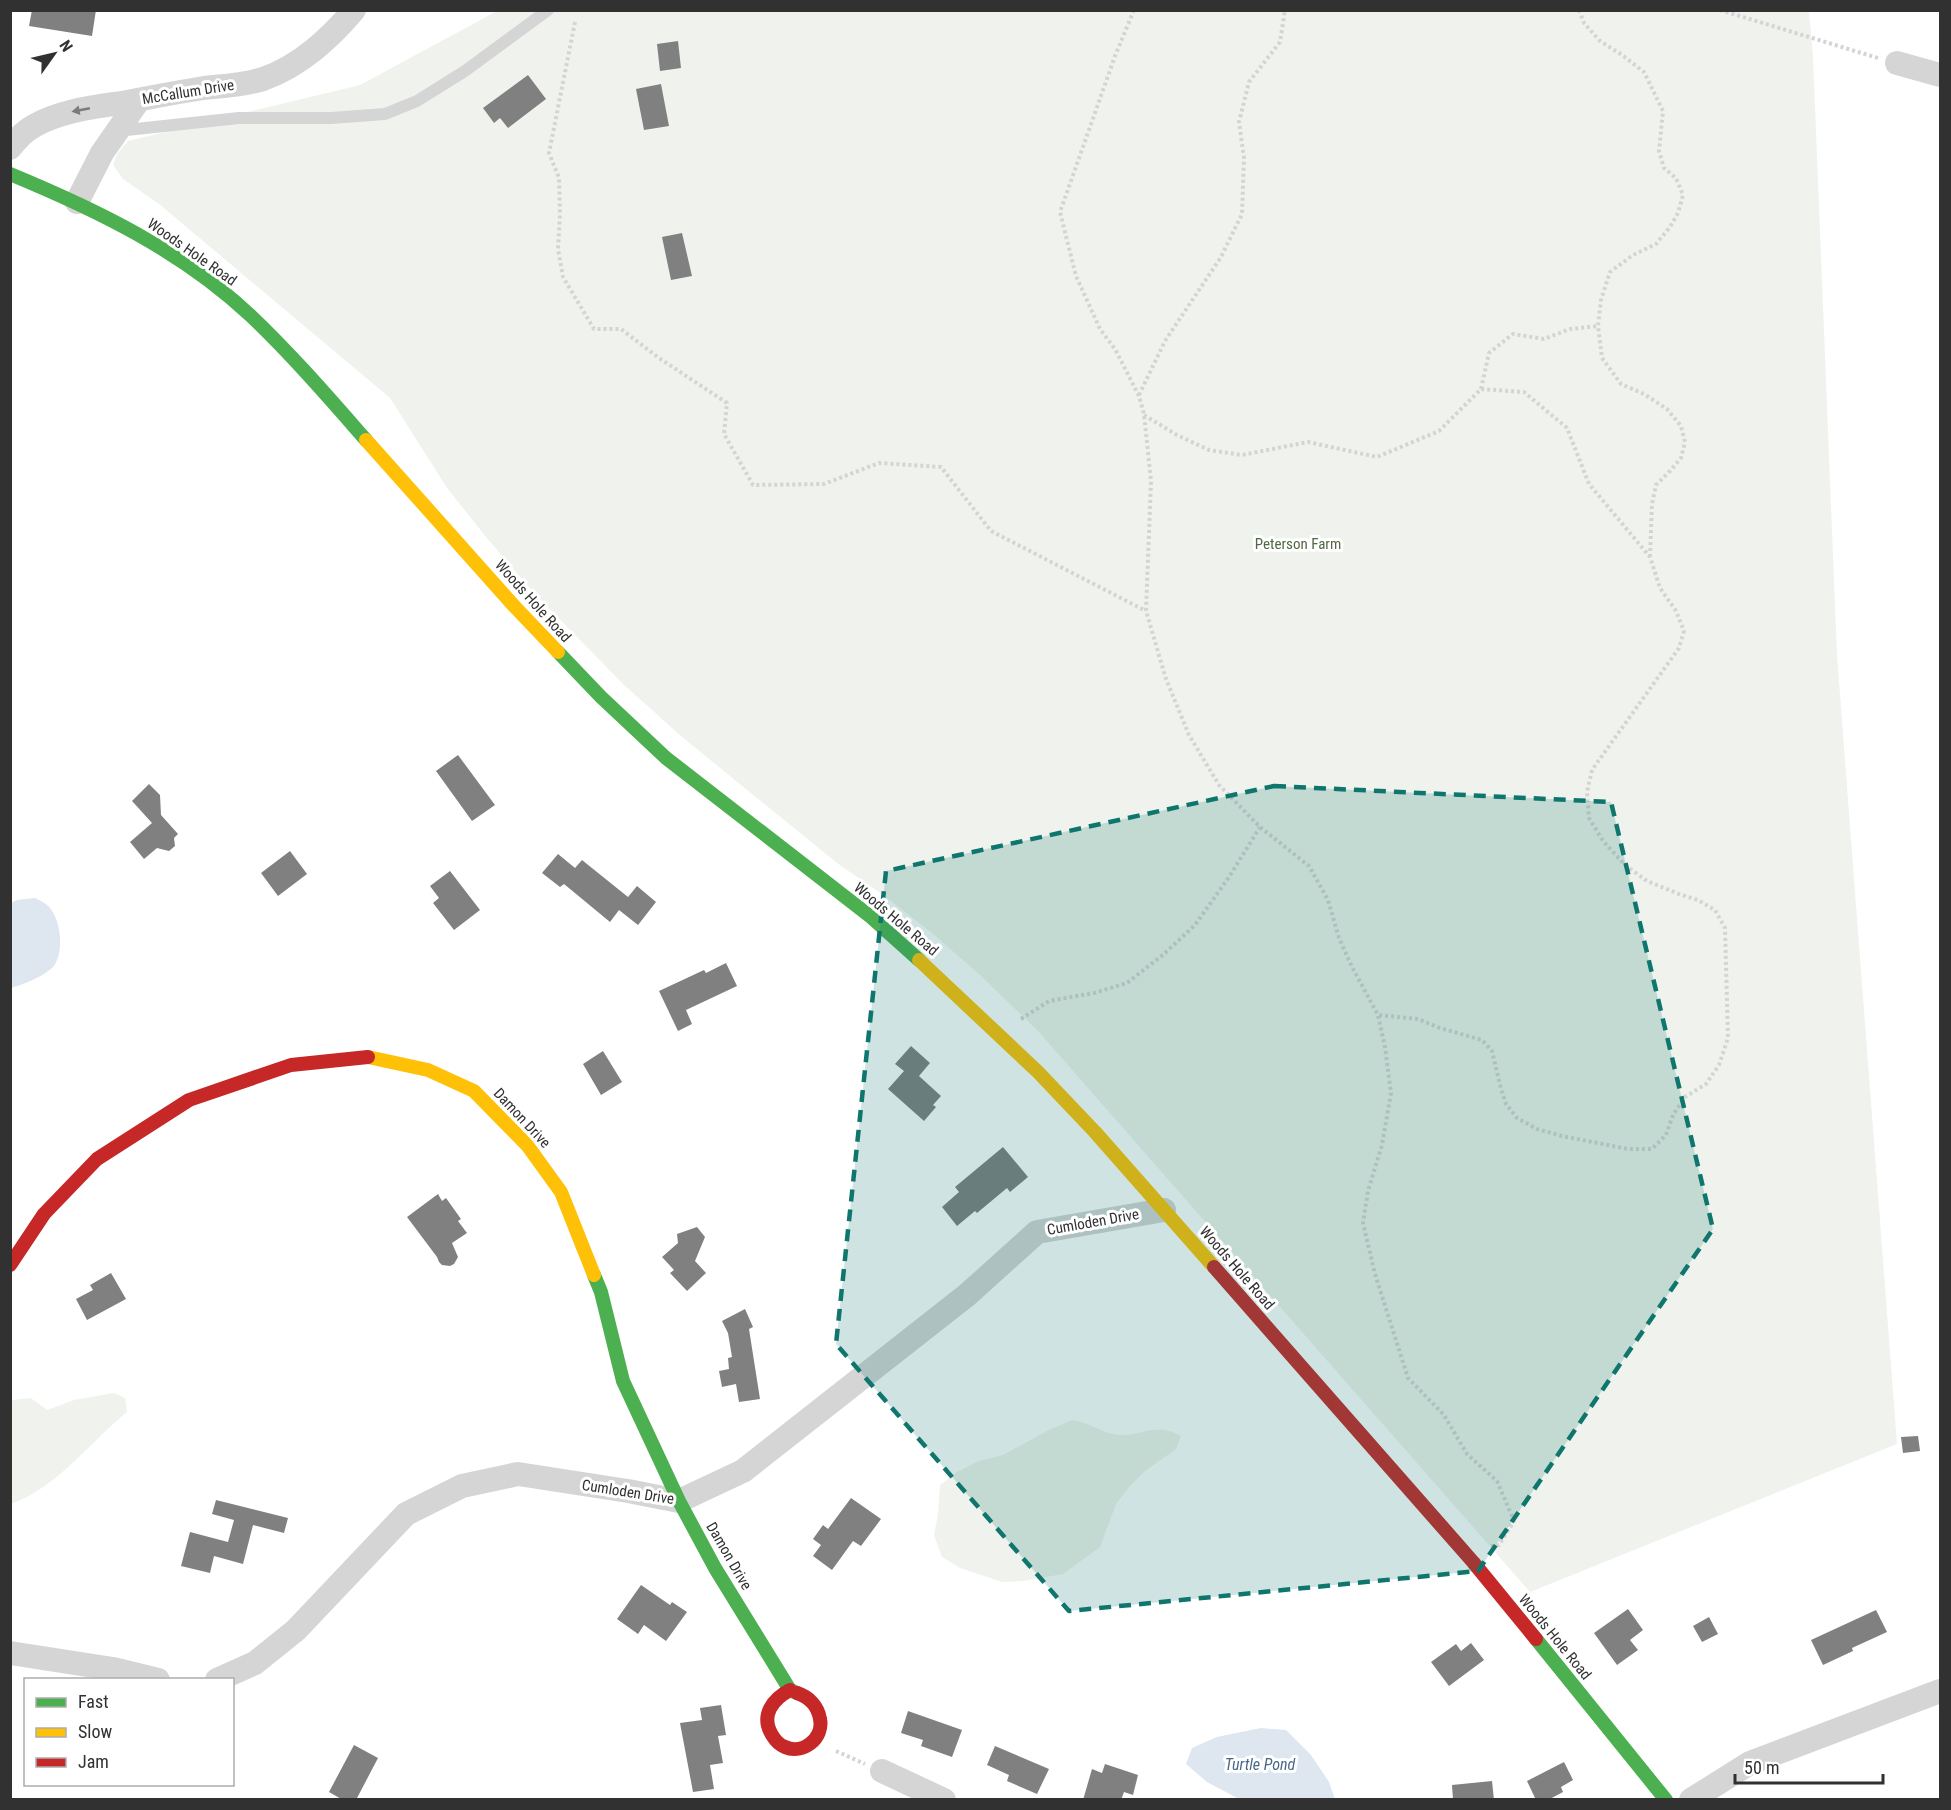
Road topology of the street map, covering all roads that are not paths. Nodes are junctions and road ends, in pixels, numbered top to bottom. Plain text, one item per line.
1 (354, 10) edge
2 (548, 10) edge
3 (1897, 63) road end
4 (1941, 75) edge
5 (139, 100) junction
6 (116, 131) junction
7 (10, 148) edge
8 (10, 174) edge
9 (77, 202) junction
10 (1164, 1210) junction
11 (10, 1265) edge
12 (679, 1502) junction
13 (10, 1653) edge
14 (150, 1678) edge
15 (221, 1678) edge
16 (790, 1690) junction
17 (1941, 1691) edge
18 (882, 1771) road end
19 (944, 1800) edge
20 (1666, 1800) edge
21 (1691, 1800) edge

1 - 5 street, McCallum Drive
2 - 6 lane
3 - 4 street
5 - 6 street, McCallum Drive
5 -> 7 street, McCallum Drive
6 - 9 street, McCallum Drive
8 - 9 main road, Woods Hole Road
9 - 10 main road, Woods Hole Road
10 - 12 street, Cumloden Drive
10 - 20 main road, Woods Hole Road
11 - 12 main road, Damon Drive
12 - 15 street, Cumloden Drive
12 - 16 main road, Damon Drive
13 - 14 street
16 - 16 main road, Damon Drive
17 - 21 street
18 - 19 street

